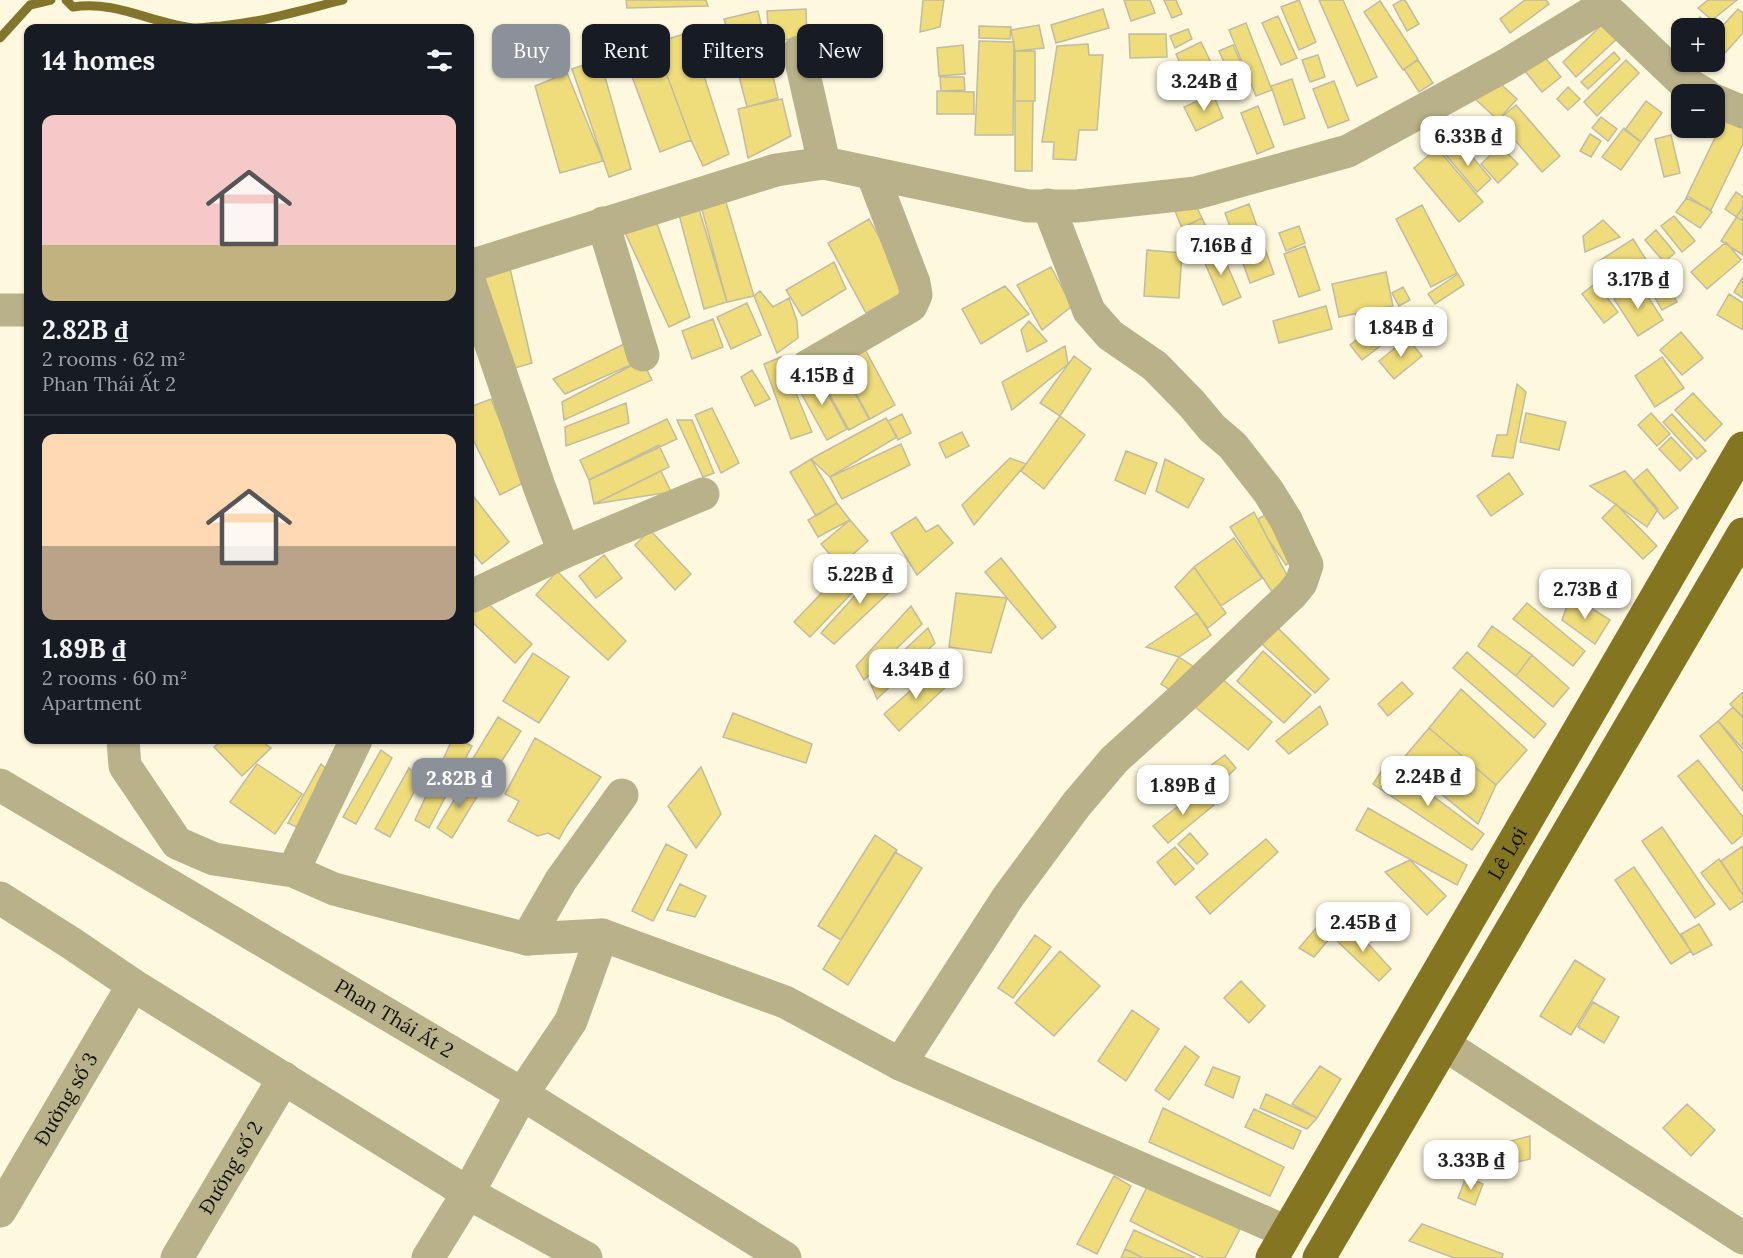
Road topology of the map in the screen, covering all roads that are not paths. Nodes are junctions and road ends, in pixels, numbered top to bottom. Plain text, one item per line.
1 (1600, 3) edge
2 (805, 78) edge
3 (1688, 84) edge
4 (1725, 105) edge
5 (1743, 112) edge
6 (824, 163) junction
7 (872, 173) junction
8 (1048, 205) junction
9 (603, 223) junction
10 (474, 265) edge
11 (474, 295) edge
12 (644, 355) dead end
13 (806, 367) dead end
14 (1743, 448) edge
15 (703, 494) dead end
16 (1743, 534) edge
17 (564, 552) junction
18 (474, 595) edge
19 (123, 744) edge
20 (354, 744) edge
21 (0, 785) edge
22 (622, 795) dead end
23 (293, 871) junction
24 (0, 898) edge
25 (602, 935) junction
26 (527, 939) junction
27 (133, 985) junction
28 (1409, 1023) junction
29 (1445, 1046) junction
30 (900, 1064) junction
31 (284, 1078) junction
32 (522, 1094) junction
33 (468, 1193) junction
34 (0, 1211) edge
35 (1743, 1238) edge
36 (1279, 1245) edge
37 (177, 1258) edge
38 (428, 1258) edge
39 (586, 1258) edge
40 (785, 1258) edge
41 (1319, 1258) edge

1 - 3 street
1 - 8 street
2 - 6 street
4 - 5 street
6 - 7 street
6 - 9 street
7 - 8 street
7 - 13 street
8 - 30 street
9 - 10 street
9 - 12 street
11 - 17 street
14 - 28 main road, Lê Lợi
15 - 17 street
16 - 29 main road
17 - 18 street
19 - 23 street
20 - 23 street
21 - 32 street, Phan Thái Ất 2
22 - 26 street
23 - 26 street
24 - 27 street
25 - 26 street
25 - 30 street
25 - 32 street
27 - 31 street
27 - 34 street, Đường số 3
28 - 29 main road
28 - 36 main road, Lê Lợi
29 - 35 street
29 - 41 main road
30 - 36 street
31 - 33 street
31 - 37 street, Đường số 2
32 - 33 street
32 - 40 street, Phan Thái Ất 2
33 - 38 street
33 - 39 street

